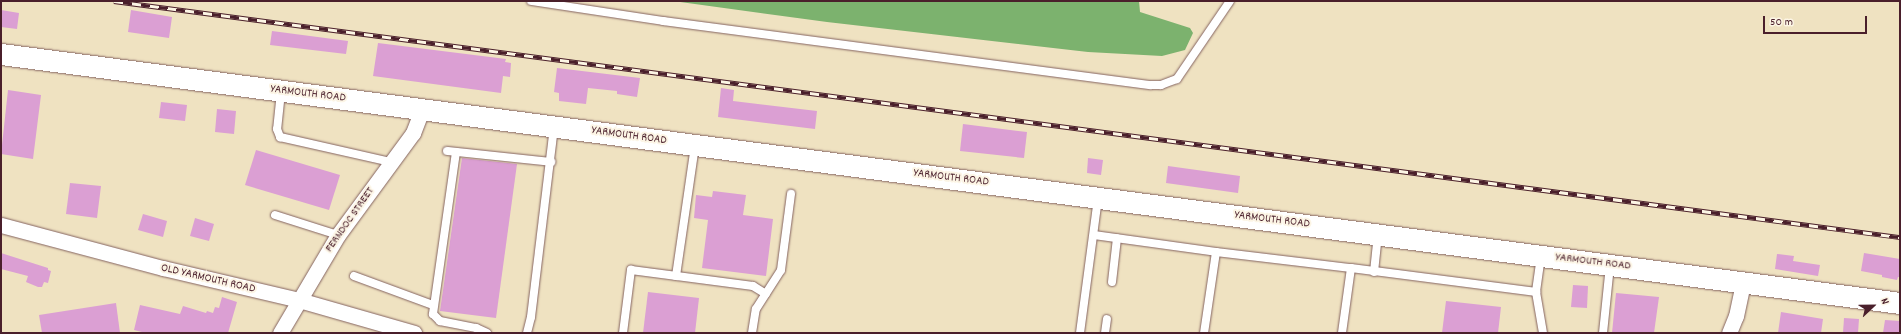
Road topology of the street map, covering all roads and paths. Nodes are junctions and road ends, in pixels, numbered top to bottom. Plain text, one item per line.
1 (531, 1) edge
2 (1230, 1) edge
3 (1, 54) edge
4 (281, 91) junction
5 (422, 109) junction
6 (554, 126) junction
7 (695, 144) junction
8 (446, 150) dead end
9 (456, 152) junction
10 (391, 162) junction
11 (551, 162) junction
12 (791, 194) dead end
13 (1099, 197) junction
14 (275, 214) dead end
15 (1, 225) edge
16 (338, 234) junction
17 (1378, 234) junction
18 (1094, 235) junction
19 (1117, 238) junction
20 (1216, 252) junction
21 (1541, 255) junction
22 (1610, 264) junction
23 (1350, 268) junction
24 (1374, 272) junction
25 (354, 276) dead end
26 (676, 276) junction
27 (1112, 282) dead end
28 (1743, 282) junction
29 (1536, 292) junction
30 (766, 294) junction
31 (299, 300) junction
32 (1900, 303) edge
33 (433, 305) junction
34 (1107, 319) dead end
35 (280, 333) edge
36 (414, 333) edge
37 (487, 333) edge
38 (527, 333) edge
39 (623, 333) edge
40 (752, 333) edge
41 (1080, 333) edge
42 (1105, 333) edge
43 (1204, 333) edge
44 (1342, 333) edge
45 (1543, 333) edge
46 (1603, 333) edge
47 (1729, 333) edge

1 - 2 lane
3 - 4 main road, YARMOUTH ROAD
4 - 5 main road, YARMOUTH ROAD
4 - 10 lane
5 - 6 main road, YARMOUTH ROAD
5 - 10 street, FERNDOC STREET
6 - 7 main road, YARMOUTH ROAD
6 - 11 lane
7 - 13 main road, YARMOUTH ROAD
7 - 26 lane
8 - 9 lane
9 - 11 lane
9 - 33 lane
10 - 16 street, FERNDOC STREET
11 - 38 lane
12 - 30 lane
13 - 17 main road, YARMOUTH ROAD
13 - 18 lane
14 - 16 lane
15 - 31 street, OLD YARMOUTH ROAD
16 - 31 street, FERNDOC STREET
17 - 21 main road, YARMOUTH ROAD
17 - 24 lane
18 - 19 lane
18 - 41 lane
19 - 20 lane
19 - 27 lane
20 - 23 lane
20 - 43 lane
21 - 22 main road, YARMOUTH ROAD
21 - 29 lane
22 - 28 main road, YARMOUTH ROAD
22 - 46 lane
23 - 24 lane
23 - 44 lane
24 - 29 lane
25 - 33 lane
26 - 30 lane
26 - 39 lane
28 - 32 main road, YARMOUTH ROAD
28 - 47 street
29 - 45 lane
30 - 40 lane
31 - 35 street, FERNDOC STREET
31 - 36 street, OLD YARMOUTH ROAD
33 - 37 lane
34 - 42 lane

